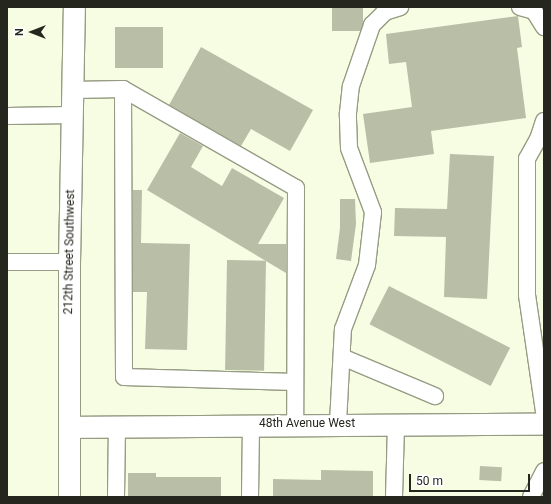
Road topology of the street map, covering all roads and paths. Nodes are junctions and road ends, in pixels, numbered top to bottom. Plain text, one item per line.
1 (74, 7) edge
2 (400, 7) edge
3 (520, 7) edge
4 (544, 27) edge
5 (73, 90) junction
6 (123, 90) junction
7 (72, 115) junction
8 (7, 116) edge
9 (544, 121) edge
10 (7, 262) edge
11 (69, 262) junction
12 (342, 357) junction
13 (295, 382) junction
14 (435, 396) dead end
15 (544, 412) edge
16 (338, 423) junction
17 (250, 424) junction
18 (295, 424) junction
19 (396, 424) junction
20 (544, 424) edge
21 (117, 426) junction
22 (70, 427) junction
23 (544, 471) edge
24 (68, 497) edge
25 (116, 497) edge
26 (250, 497) edge
27 (394, 497) edge
28 (531, 497) edge

1 - 5 main road, 212th Street Southwest
2 - 12 street
3 - 4 street
5 - 6 street
5 - 7 main road, 212th Street Southwest
6 - 13 street
6 - 13 street
7 - 8 street
7 - 11 main road, 212th Street Southwest
9 - 15 street
10 - 11 street
11 - 22 main road, 212th Street Southwest
12 - 14 street
12 - 16 street
13 - 18 street
16 - 18 main road, 48th Avenue West
16 - 19 main road, 48th Avenue West
17 - 18 main road, 48th Avenue West
17 - 21 main road, 48th Avenue West
17 - 26 street
19 - 20 main road, 48th Avenue West
19 - 27 street
21 - 22 main road, 48th Avenue West
21 - 25 street
22 - 24 main road, 212th Street Southwest
23 - 28 street

